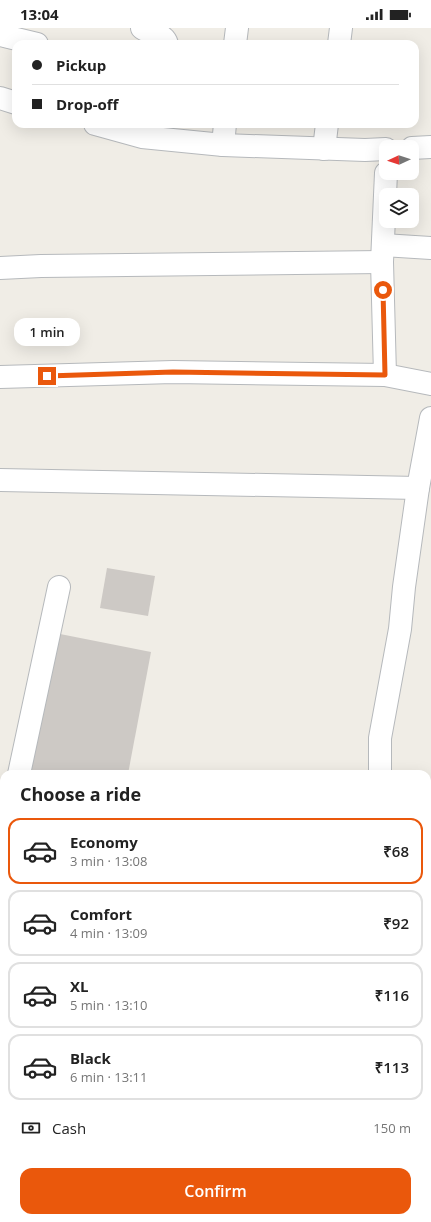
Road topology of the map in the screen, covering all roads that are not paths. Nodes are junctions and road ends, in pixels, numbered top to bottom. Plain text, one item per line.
1 (142, 28) edge
2 (237, 28) edge
3 (341, 28) edge
4 (0, 35) edge
5 (21, 40) edge
6 (166, 40) edge
7 (236, 40) edge
8 (340, 40) edge
9 (0, 98) edge
10 (12, 102) edge
11 (128, 128) edge
12 (327, 128) edge
13 (144, 130) edge
14 (224, 134) edge
15 (431, 147) edge
16 (419, 148) edge
17 (324, 149) junction
18 (379, 149) edge
19 (386, 180) edge
20 (431, 248) edge
21 (382, 254) junction
22 (0, 268) edge
23 (385, 375) junction
24 (0, 377) edge
25 (431, 384) edge
26 (431, 418) edge
27 (427, 462) edge
28 (0, 480) edge
29 (418, 488) junction
30 (59, 587) dead end
31 (20, 770) edge
32 (380, 770) edge

1 - 6 street
2 - 7 street
3 - 8 street
4 - 5 street
9 - 10 street
11 - 13 street
12 - 17 street
13 - 14 street
14 - 17 street
15 - 16 street
17 - 18 street
19 - 21 street
20 - 21 street
21 - 22 street
21 - 23 street
23 - 24 street
23 - 25 street
26 - 27 street
27 - 29 street
28 - 29 street
29 - 32 street
30 - 31 street

